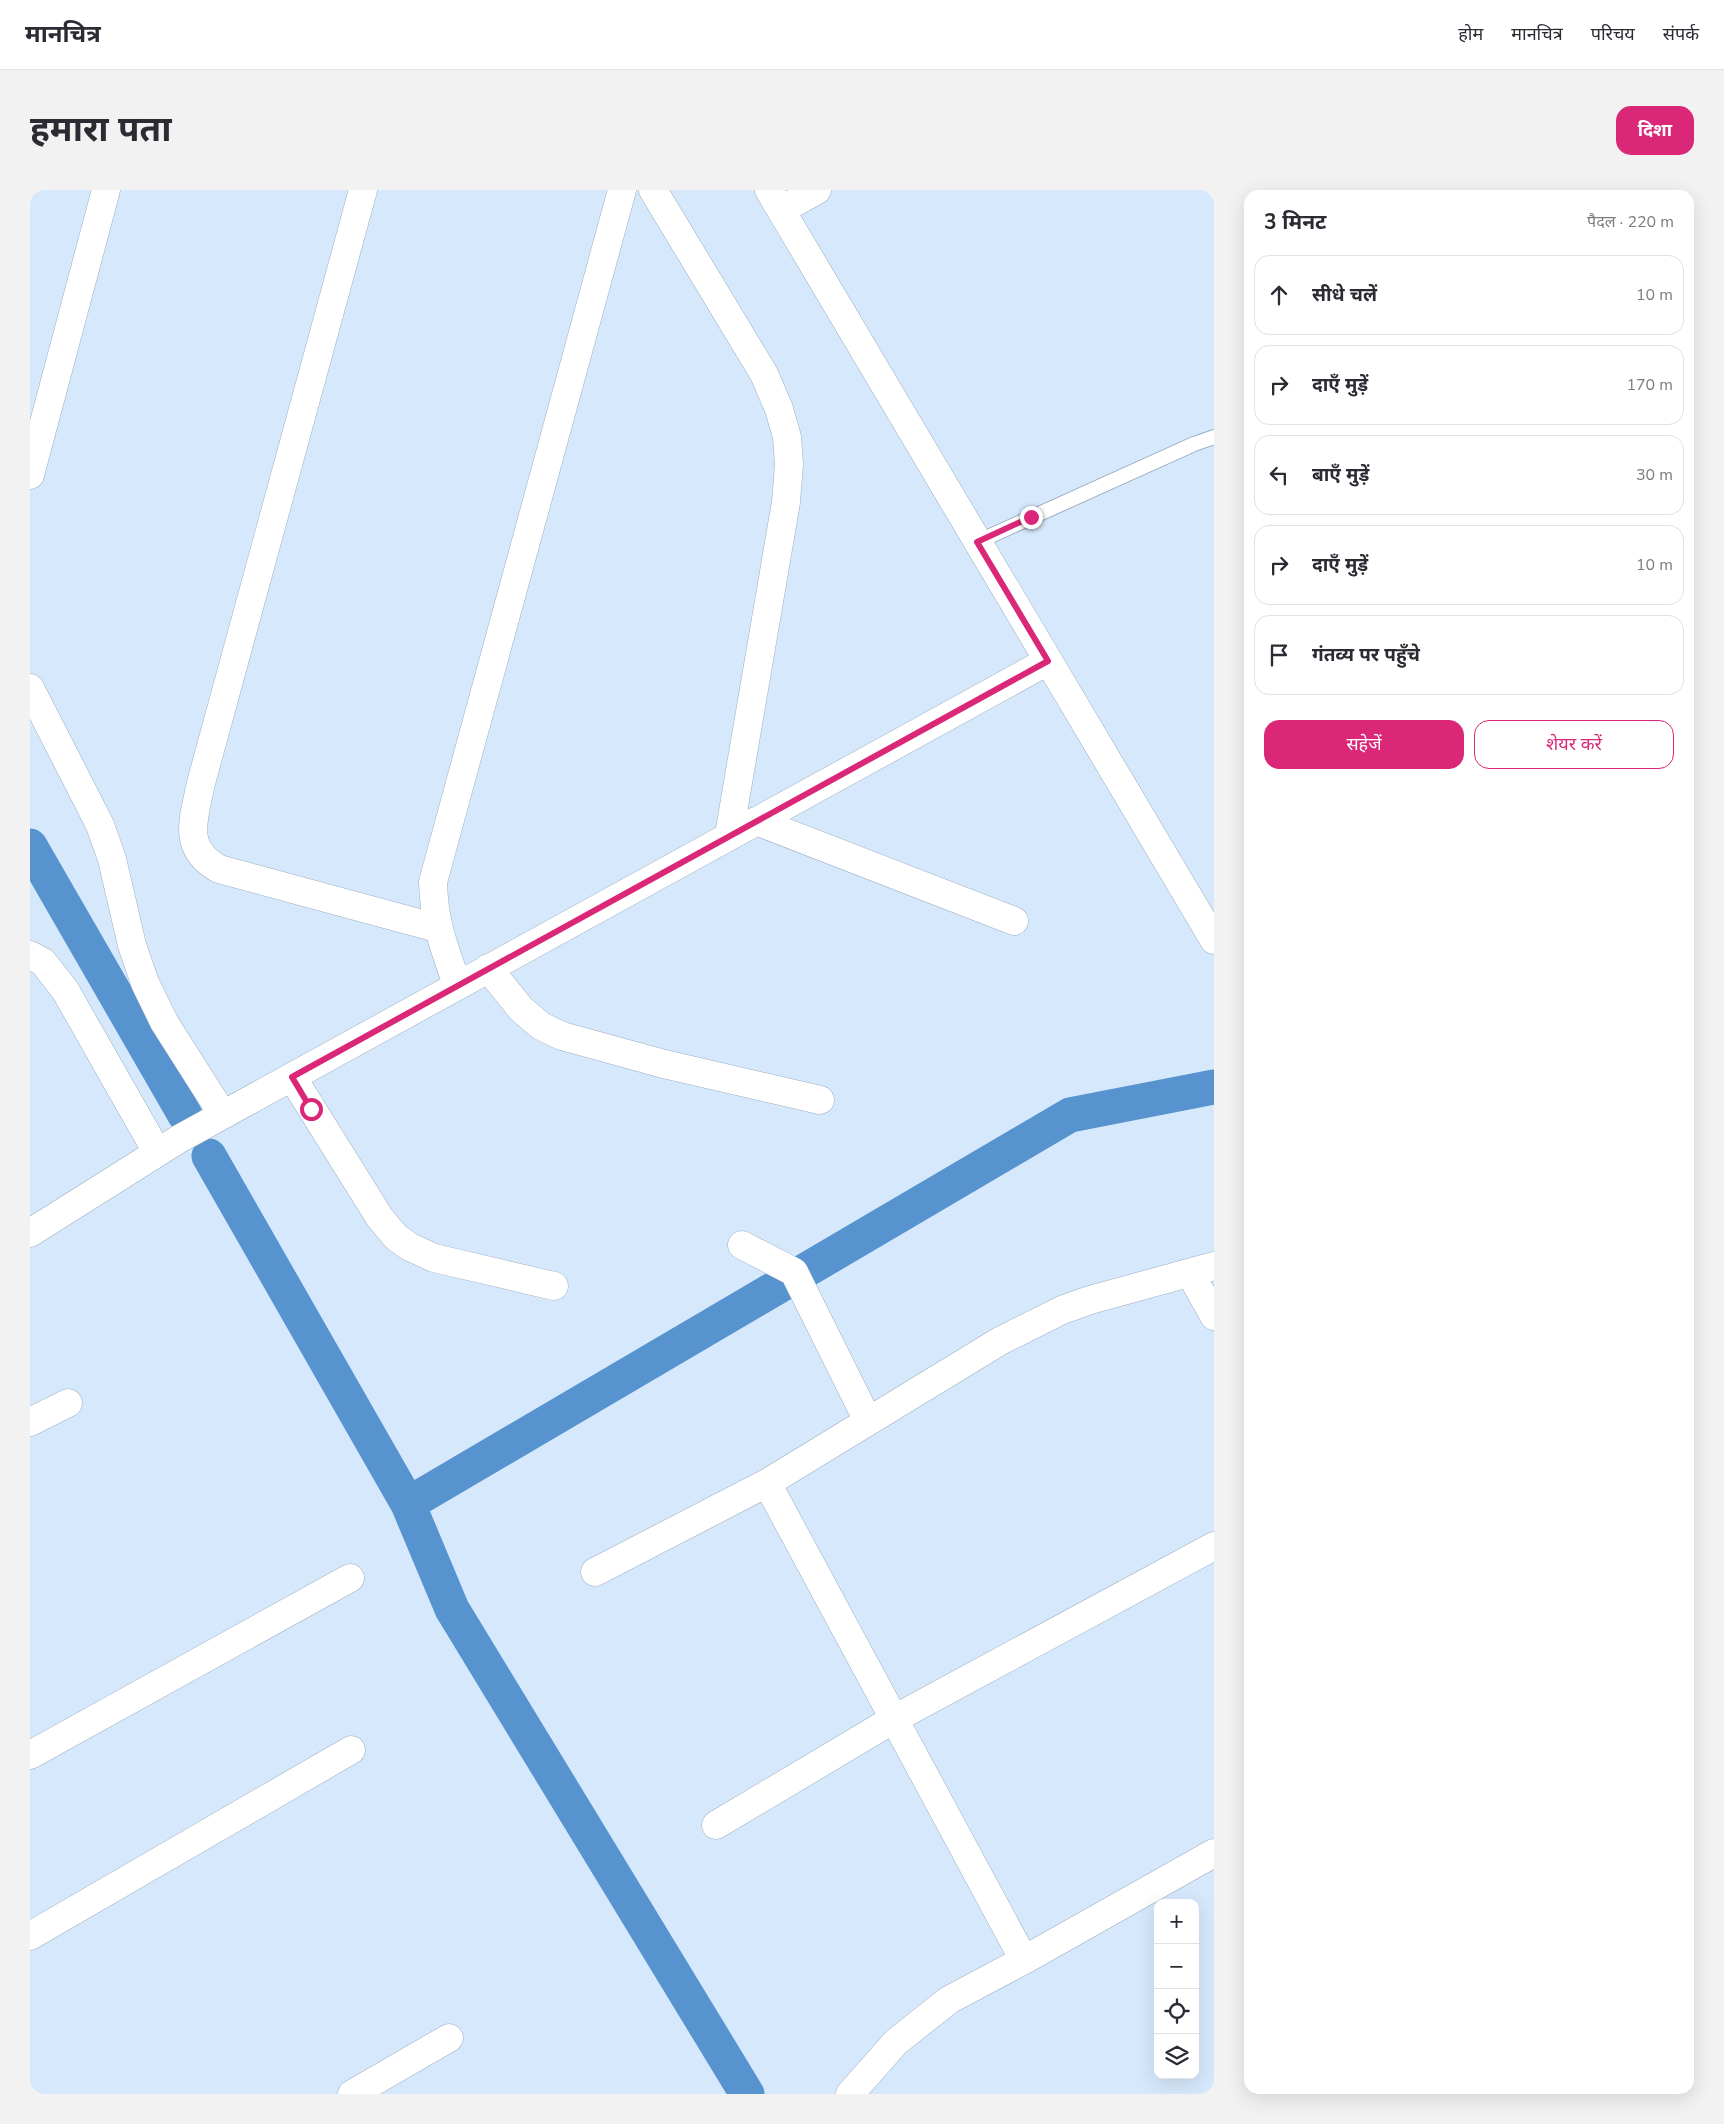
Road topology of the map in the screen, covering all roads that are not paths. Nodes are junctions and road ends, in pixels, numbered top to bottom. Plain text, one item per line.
1 (106, 190) edge
2 (364, 190) edge
3 (622, 190) edge
4 (653, 190) edge
5 (817, 190) edge
6 (775, 200) edge
7 (1214, 437) edge
8 (30, 475) edge
9 (977, 542) junction
10 (1048, 661) junction
11 (30, 688) edge
12 (756, 821) junction
13 (729, 835) junction
14 (1014, 921) dead end
15 (437, 928) junction
16 (1214, 940) edge
17 (30, 955) edge
18 (488, 968) junction
19 (458, 984) junction
20 (292, 1077) junction
21 (820, 1100) dead end
22 (223, 1114) junction
23 (157, 1152) junction
24 (30, 1233) edge
25 (742, 1245) dead end
26 (1202, 1270) edge
27 (554, 1286) dead end
28 (1214, 1316) edge
29 (68, 1403) dead end
30 (868, 1421) junction
31 (30, 1422) edge
32 (767, 1483) junction
33 (1214, 1546) edge
34 (595, 1572) dead end
35 (350, 1578) dead end
36 (894, 1719) junction
37 (351, 1750) dead end
38 (30, 1755) edge
39 (716, 1825) dead end
40 (1214, 1853) edge
41 (30, 1936) edge
42 (1024, 1960) junction
43 (449, 2038) dead end
44 (352, 2094) edge
45 (850, 2094) edge

1 - 8 street
2 - 15 street
3 - 15 street
4 - 13 street
5 - 6 street
6 - 9 street
7 - 9 lane
9 - 10 street
10 - 12 street
10 - 16 street
11 - 22 street
12 - 13 street
12 - 14 street
13 - 18 street
15 - 19 street
17 - 23 street
18 - 19 street
18 - 21 street
19 - 20 street
20 - 22 street
20 - 27 street
22 - 23 street
23 - 24 street
25 - 30 street
26 - 28 street
26 - 30 street
29 - 31 street
30 - 32 street
32 - 34 street
32 - 36 street
33 - 36 street
35 - 38 street
36 - 39 street
36 - 42 street
37 - 41 street
40 - 42 street
42 - 45 street
43 - 44 street

